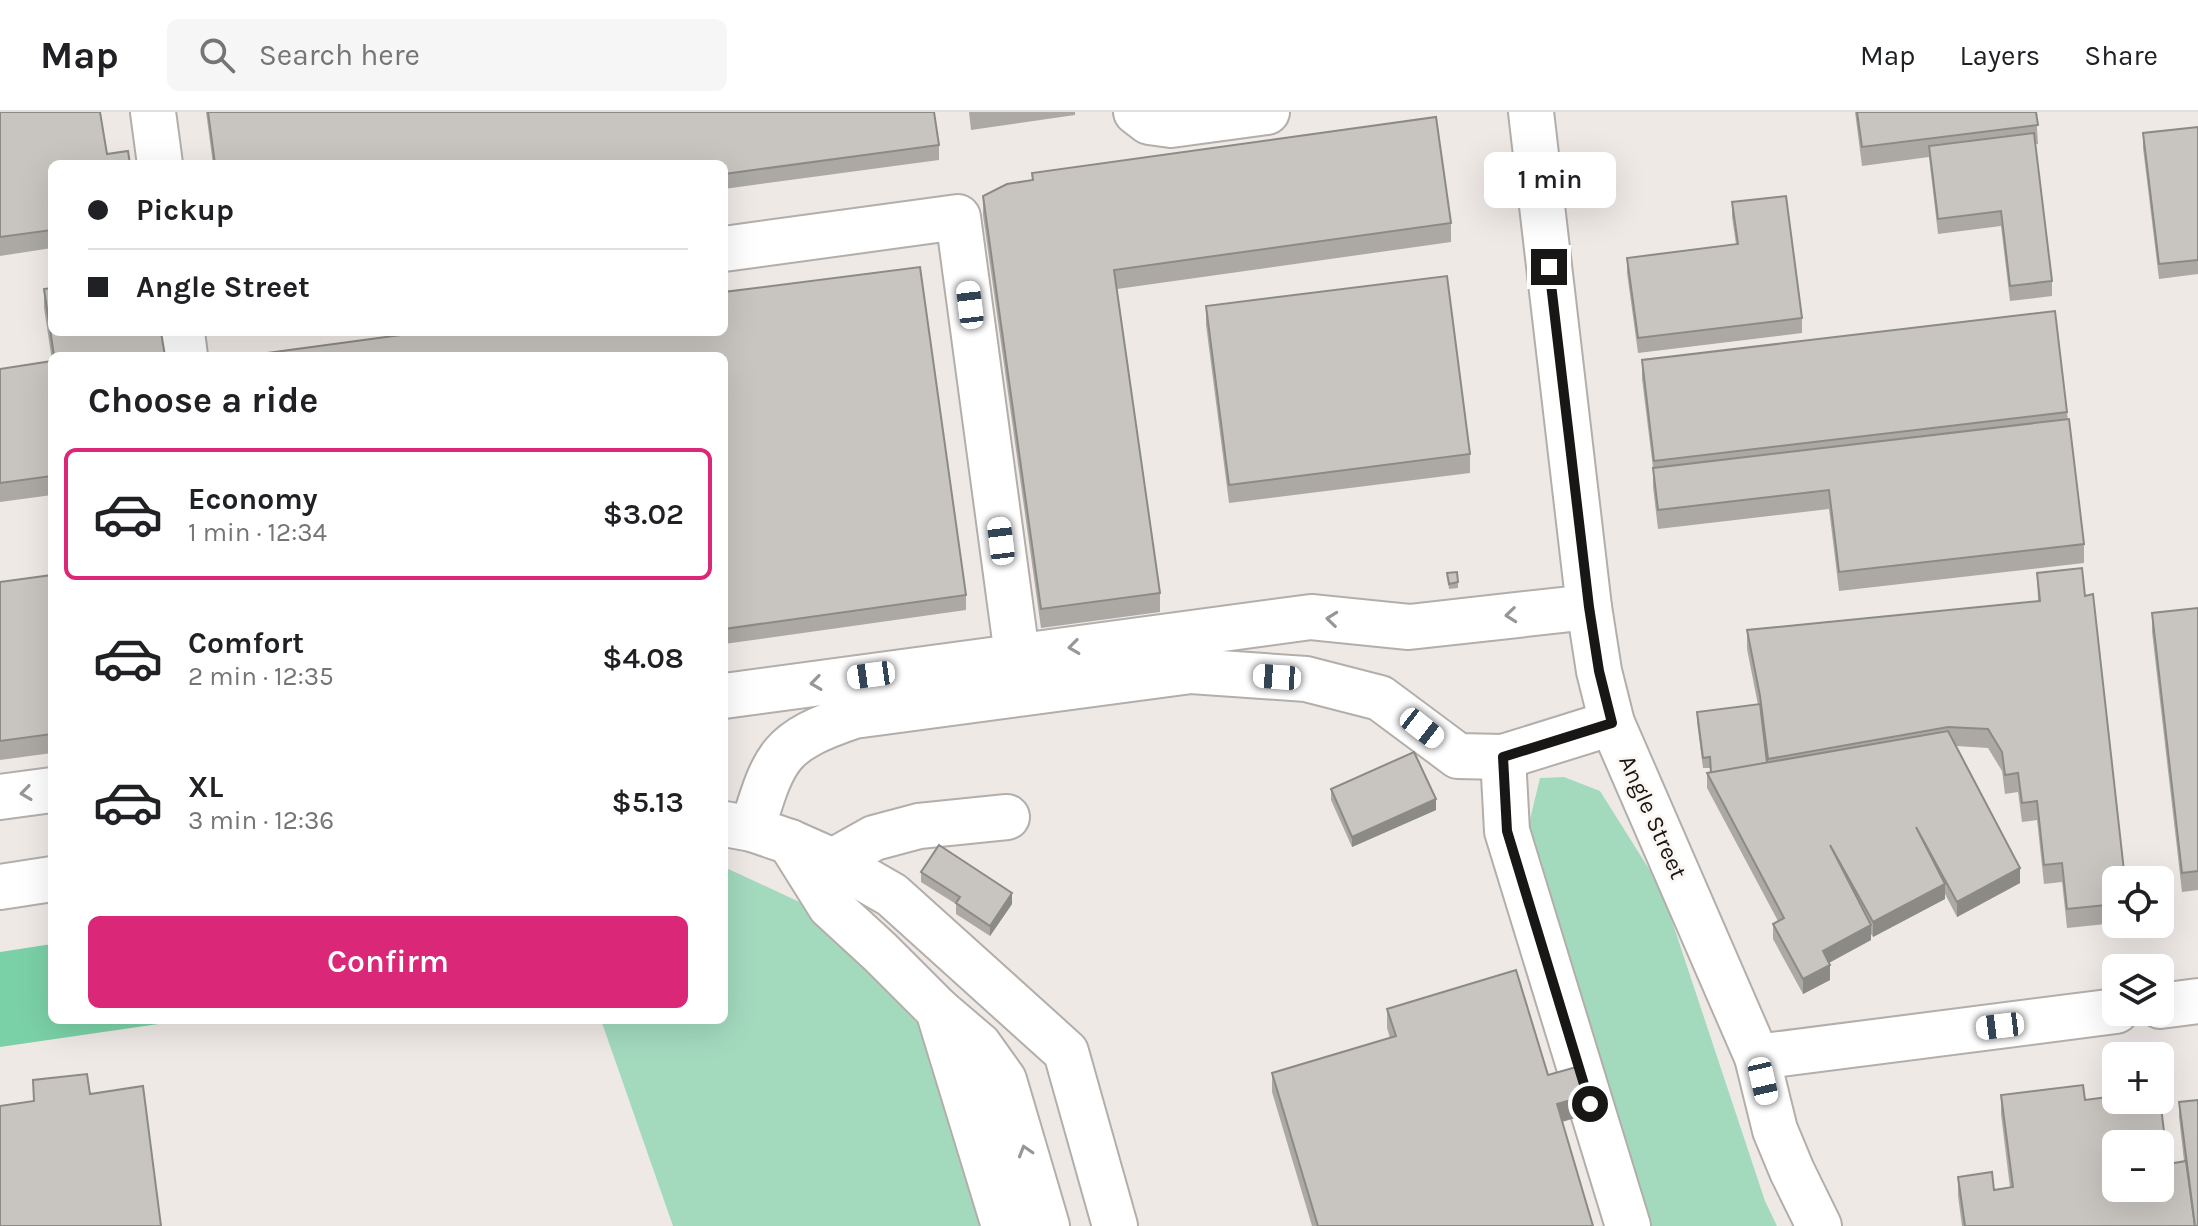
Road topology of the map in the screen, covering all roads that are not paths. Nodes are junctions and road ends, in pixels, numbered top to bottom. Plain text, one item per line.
1 (153, 112) edge
2 (1136, 112) edge
3 (1267, 112) edge
4 (1531, 112) edge
5 (159, 160) edge
6 (728, 248) edge
7 (1589, 607) junction
8 (1017, 655) junction
9 (728, 695) edge
10 (1612, 723) junction
11 (1503, 757) junction
12 (48, 791) edge
13 (0, 797) edge
14 (1007, 817) dead end
15 (755, 832) edge
16 (833, 861) junction
17 (48, 880) edge
18 (0, 887) edge
19 (2198, 1001) edge
20 (2174, 1004) edge
21 (938, 1010) junction
22 (2102, 1013) edge
23 (1757, 1057) junction
24 (1004, 1226) edge
25 (1047, 1226) edge
26 (1115, 1226) edge
27 (1628, 1226) edge
28 (1819, 1226) edge

1 - 5 street
2 - 3 street
4 - 7 street, Angle Street
6 - 8 street
7 -> 8 street
7 - 10 street, Angle Street
8 -> 9 street
10 - 11 street
10 - 23 street, Angle Street
11 - 15 street
11 - 27 street
12 -> 13 street
14 - 16 street
15 - 16 street
15 - 21 street
16 - 26 street
17 - 18 street
19 - 20 street
21 - 24 street
25 -> 21 street
22 - 23 street
23 - 28 street, Angle Street

